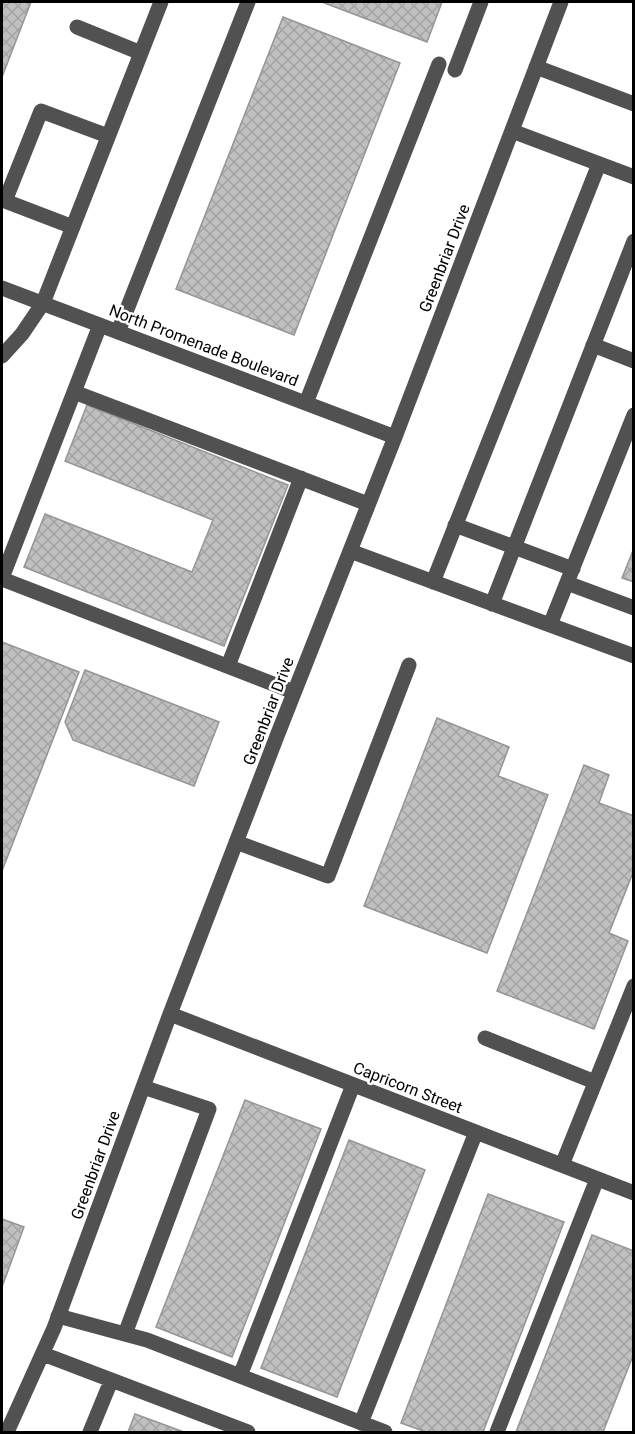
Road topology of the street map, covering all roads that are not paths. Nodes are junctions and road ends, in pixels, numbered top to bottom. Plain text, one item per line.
1 (161, 2) edge
2 (248, 2) edge
3 (481, 2) edge
4 (561, 2) edge
5 (77, 27) dead end
6 (141, 53) junction
7 (439, 64) dead end
8 (536, 67) junction
9 (455, 70) dead end
10 (633, 104) edge
11 (512, 131) junction
12 (108, 136) junction
13 (599, 164) junction
14 (633, 177) edge
15 (73, 227) junction
16 (633, 241) edge
17 (2, 288) edge
18 (43, 303) junction
19 (100, 325) junction
20 (118, 332) junction
21 (593, 345) junction
22 (2, 356) edge
23 (633, 361) edge
24 (74, 392) junction
25 (306, 403) junction
26 (633, 415) edge
27 (394, 437) junction
28 (301, 478) junction
29 (368, 504) junction
30 (455, 525) junction
31 (514, 547) junction
32 (350, 551) junction
33 (570, 576) junction
34 (2, 578) edge
35 (433, 582) junction
36 (492, 604) junction
37 (633, 608) edge
38 (550, 625) junction
39 (633, 656) edge
40 (409, 665) dead end
41 (228, 666) junction
42 (294, 692) junction
43 (236, 842) junction
44 (633, 986) edge
45 (170, 1014) junction
46 (485, 1038) dead end
47 (595, 1082) junction
48 (353, 1084) junction
49 (143, 1088) junction
50 (476, 1132) junction
51 (562, 1165) junction
52 (597, 1179) junction
53 (633, 1193) edge
54 (58, 1316) junction
55 (125, 1334) junction
56 (43, 1354) junction
57 (240, 1376) junction
58 (111, 1381) junction
59 (361, 1423) junction
60 (232, 1430) edge
61 (7, 1432) edge
62 (90, 1432) edge
63 (248, 1432) edge
64 (385, 1432) edge
65 (497, 1432) edge

1 - 6 street
2 - 20 street
3 - 9 street
4 - 8 street, Greenbriar Drive
5 - 6 street
6 - 12 street
7 - 25 street
8 - 10 street
8 - 11 street, Greenbriar Drive
11 - 13 street
11 - 27 street, Greenbriar Drive
12 - 15 street
12 - 15 street
13 - 14 street
13 - 30 street
15 - 18 street
16 - 21 street
17 - 18 street, North Promenade Boulevard
18 - 19 street, North Promenade Boulevard
18 - 22 street
19 - 20 street, North Promenade Boulevard
19 - 24 street
20 - 25 street, North Promenade Boulevard
21 - 23 street
21 - 31 street
24 - 28 street
24 - 34 street
25 - 27 street, North Promenade Boulevard
26 - 33 street
27 - 29 street, Greenbriar Drive
28 - 29 street
28 - 41 street
29 - 32 street, Greenbriar Drive
30 - 31 street
30 - 35 street
31 - 33 street
31 - 36 street
32 - 35 street
32 - 42 street, Greenbriar Drive
33 - 37 street
33 - 38 street
34 - 41 street
35 - 36 street
36 - 38 street
38 - 39 street
40 - 43 street
41 - 42 street
42 - 43 street, Greenbriar Drive
43 - 45 street, Greenbriar Drive
44 - 47 street
45 - 48 street, Capricorn Street
45 - 49 street, Greenbriar Drive
46 - 47 street
47 - 51 street
48 - 50 street, Capricorn Street
48 - 57 street
49 - 54 street, Greenbriar Drive
49 - 55 street
50 - 51 street, Capricorn Street
50 - 59 street
51 - 52 street, Capricorn Street
52 - 53 street, Capricorn Street
52 - 65 street
54 - 55 street
54 - 56 street, Greenbriar Drive
55 - 57 street
56 - 58 street
56 - 61 street, Greenbriar Drive
57 - 59 street
58 - 60 street
58 - 62 street
59 - 64 street
60 - 63 street

